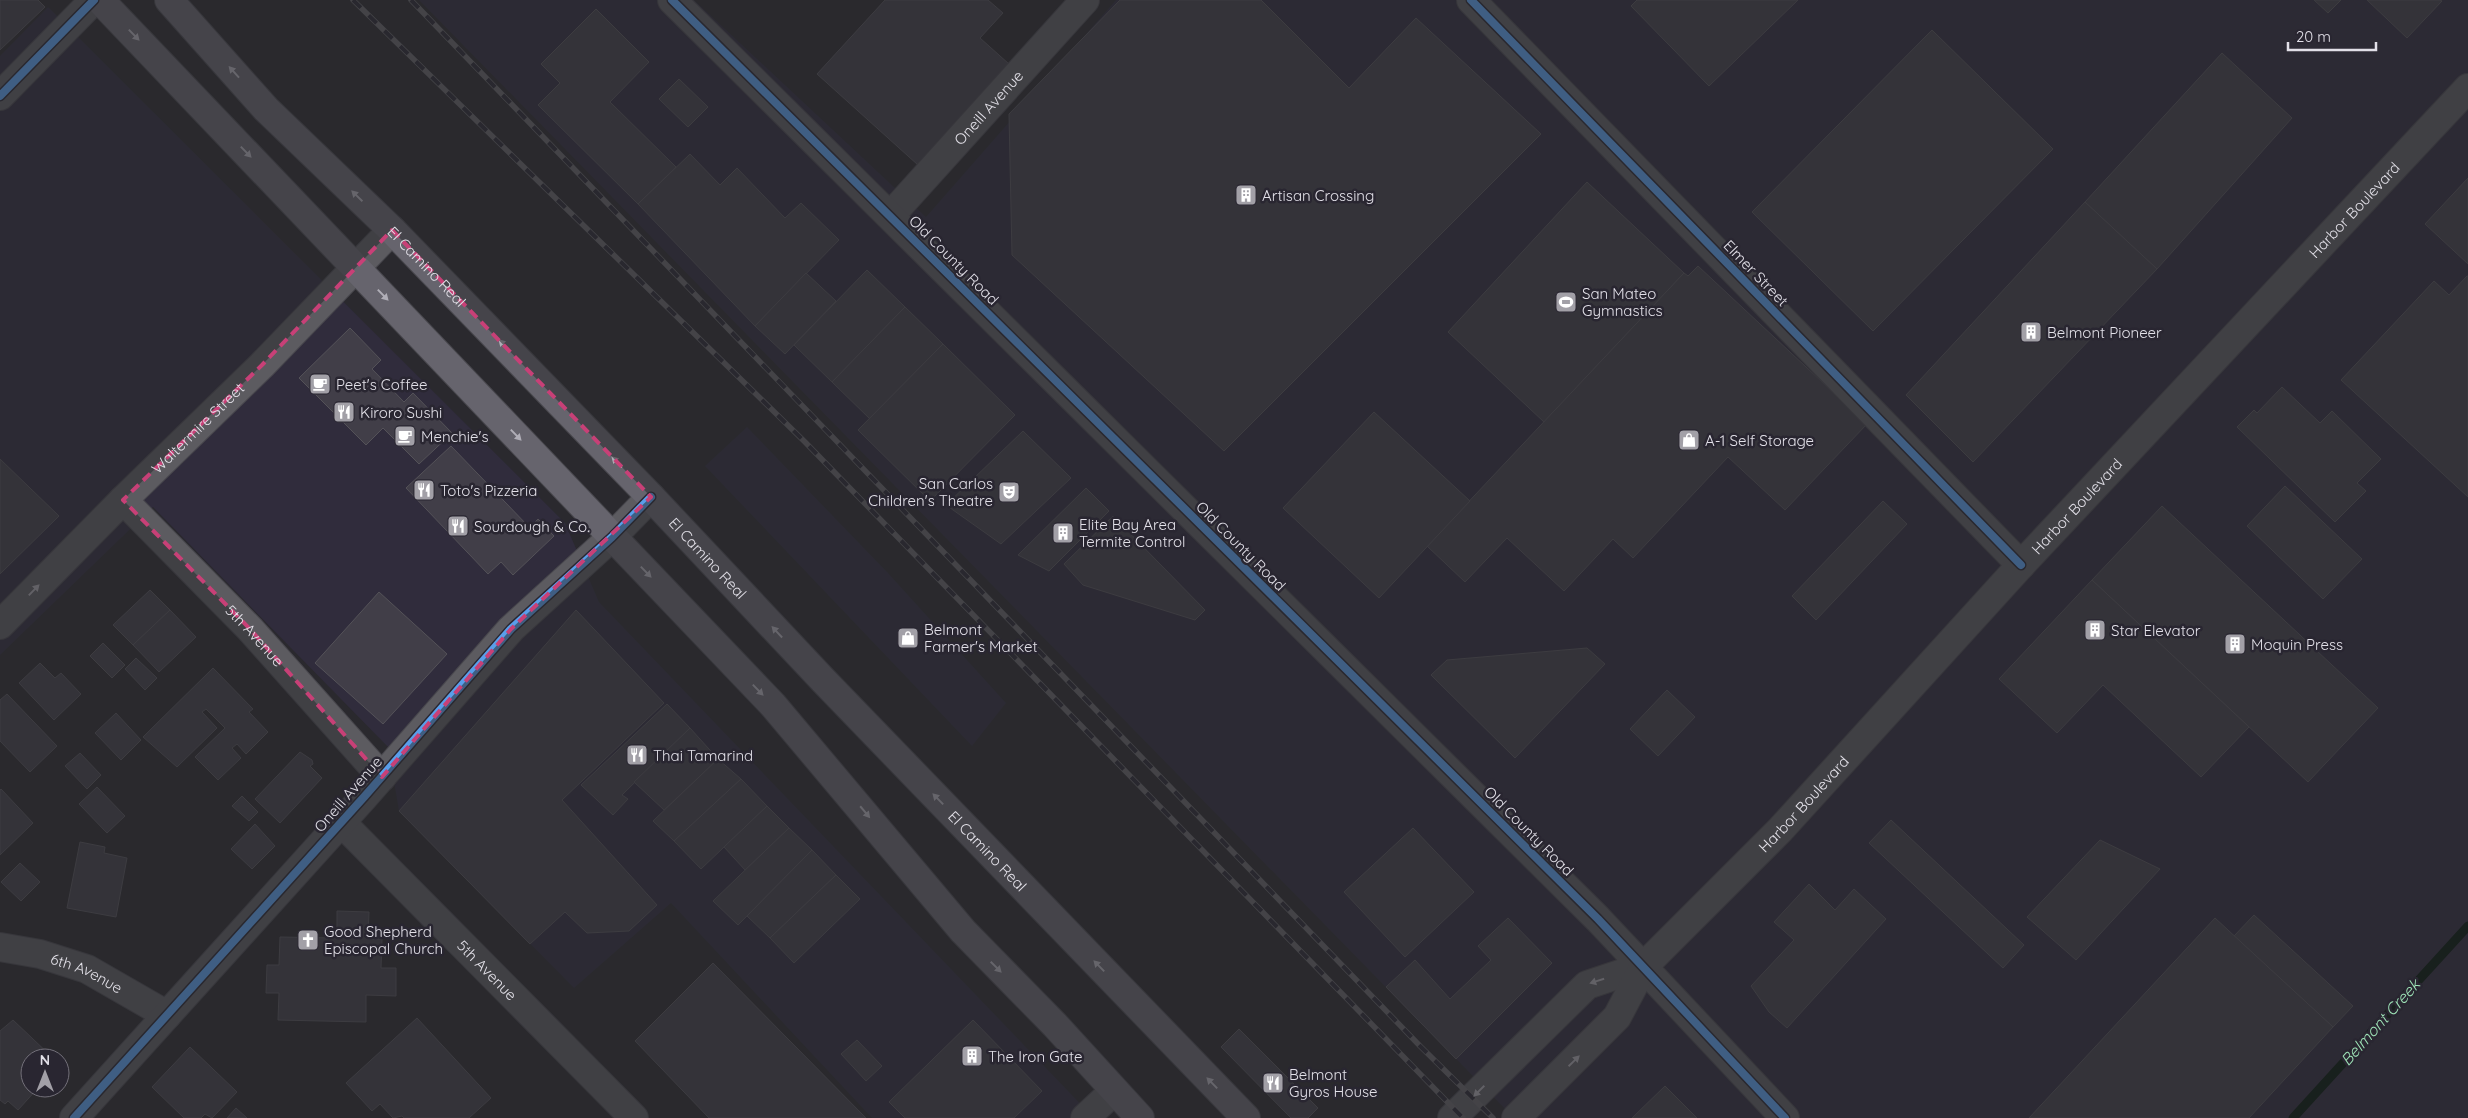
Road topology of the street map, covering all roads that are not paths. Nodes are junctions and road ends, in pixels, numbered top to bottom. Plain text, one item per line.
1 (94, 0) edge
2 (100, 0) edge
3 (169, 0) edge
4 (672, 0) edge
5 (1085, 0) edge
6 (1471, 0) edge
7 (2468, 88) edge
8 (0, 96) edge
9 (891, 215) junction
10 (392, 230) junction
11 (356, 266) junction
12 (651, 497) junction
13 (123, 500) junction
14 (612, 537) junction
15 (2021, 565) junction
16 (0, 625) edge
17 (382, 777) junction
18 (341, 822) junction
19 (0, 947) edge
20 (1644, 966) junction
21 (167, 1015) junction
22 (1114, 1091) junction
23 (79, 1116) edge
24 (634, 1118) edge
25 (1085, 1118) edge
26 (1140, 1118) edge
27 (1246, 1118) edge
28 (1452, 1118) edge
29 (1516, 1118) edge
30 (1785, 1118) edge

1 - 8 street
2 -> 11 main road
10 -> 3 main road, El Camino Real
4 - 9 street, Old County Road
5 - 9 street, Oneill Avenue
6 - 15 street, Elmer Street
7 - 15 street, Harbor Boulevard
9 - 20 street, Old County Road
10 - 11 street, Waltermire Street
12 -> 10 main road, El Camino Real
11 - 13 street, Waltermire Street
11 -> 14 main road
12 - 14 street, Oneill Avenue
27 -> 12 main road, El Camino Real
16 -> 13 street, Waltermire Street
13 - 17 street, 5th Avenue
14 - 17 street, Oneill Avenue
14 -> 22 main road
15 - 20 street, Harbor Boulevard
17 - 18 street, Oneill Avenue
18 - 21 street, Oneill Avenue
18 - 24 street, 5th Avenue
19 - 21 street, 6th Avenue
20 -> 28 street, Harbor Boulevard
29 -> 20 street, Harbor Boulevard
20 - 30 street, Old County Road
21 - 23 street, Oneill Avenue
22 - 25 street
22 - 26 main road

